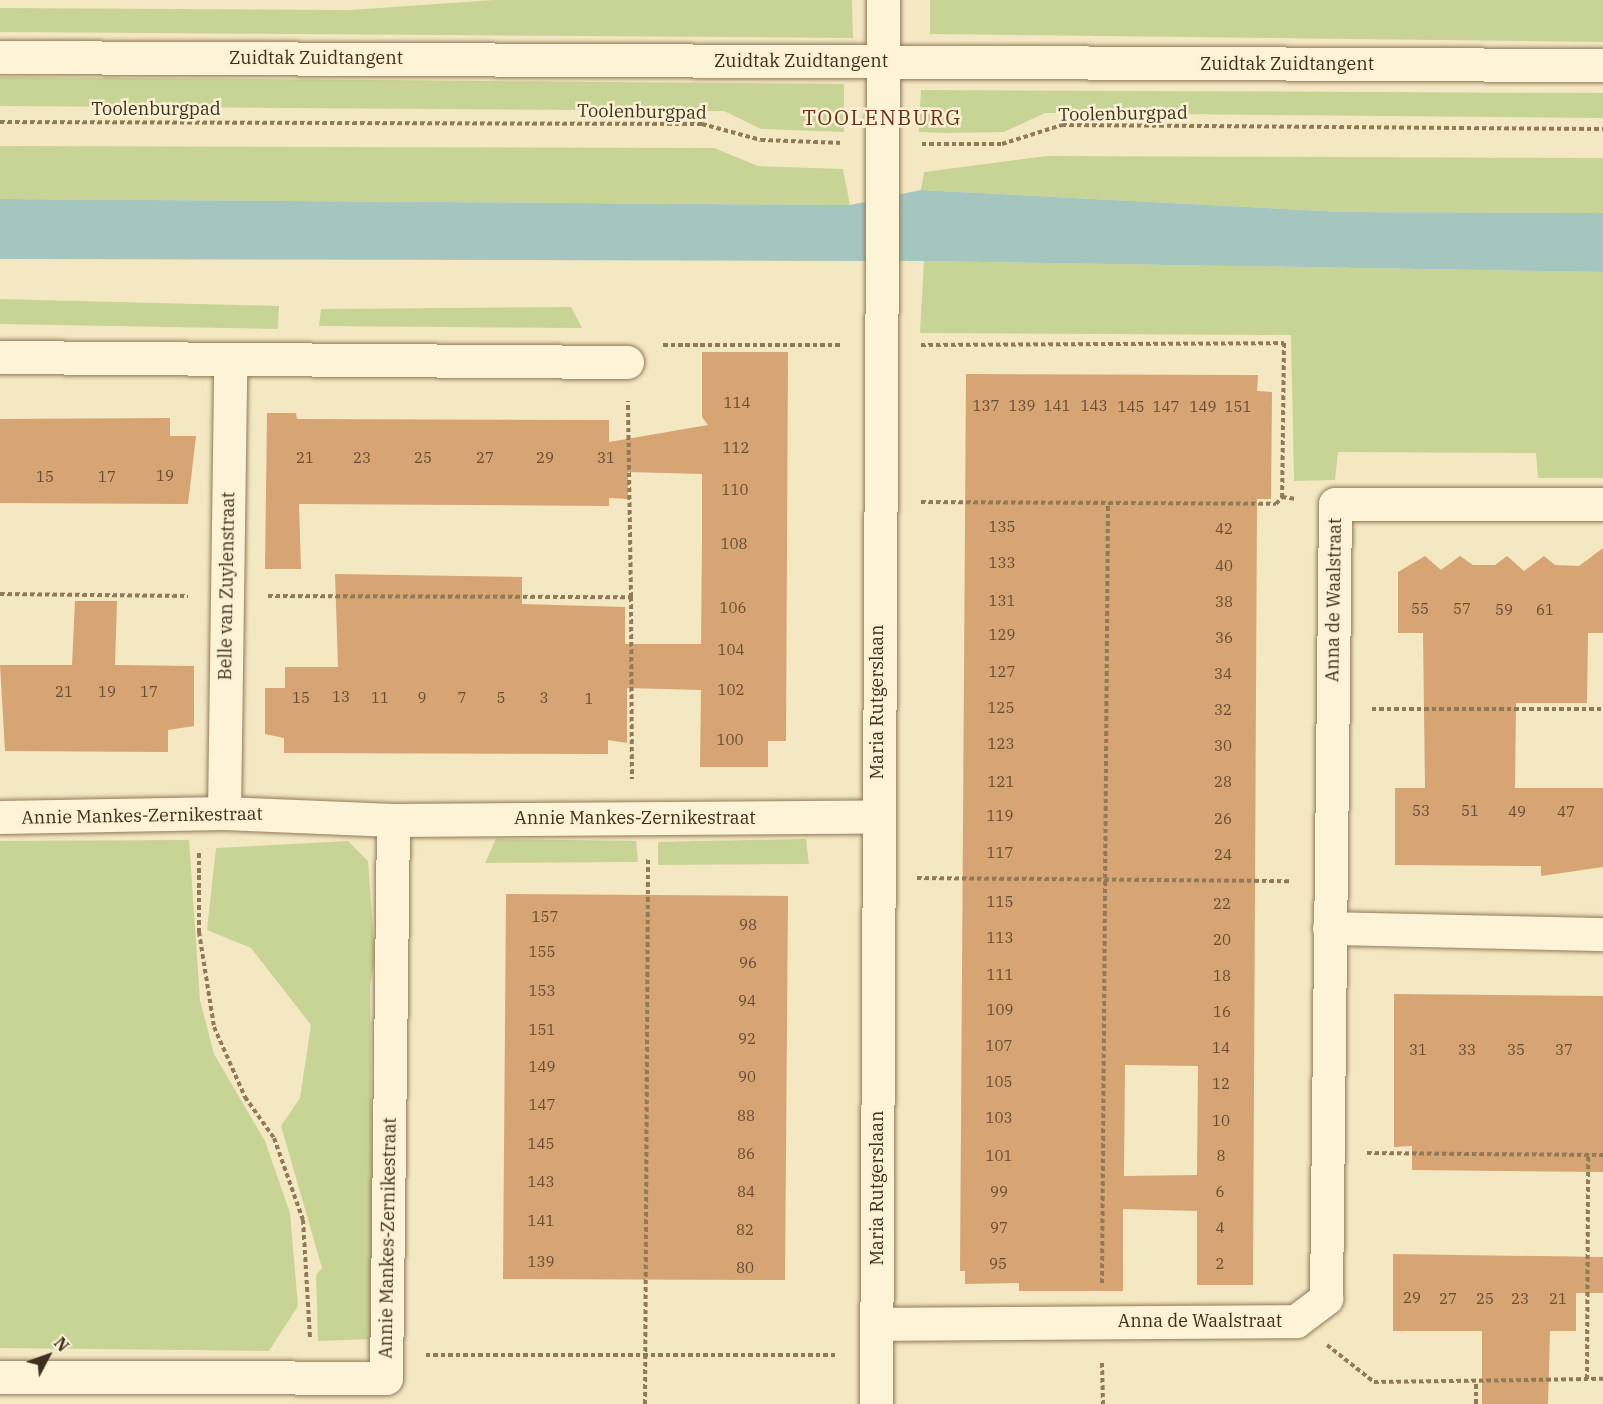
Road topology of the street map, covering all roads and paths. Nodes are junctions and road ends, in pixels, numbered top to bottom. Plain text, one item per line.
1 (883, 0) edge
2 (0, 57) edge
3 (883, 61) junction
4 (1603, 65) edge
5 (0, 122) edge
6 (1603, 129) edge
7 (880, 158) junction
8 (879, 345) junction
9 (0, 357) edge
10 (230, 360) junction
11 (627, 362) junction
12 (1282, 497) junction
13 (879, 502) junction
14 (1108, 503) junction
15 (1335, 504) junction
16 (1603, 504) edge
17 (0, 594) edge
18 (227, 596) junction
19 (631, 597) junction
20 (1332, 709) junction
21 (1603, 709) edge
22 (211, 813) junction
23 (0, 817) edge
24 (877, 817) junction
25 (640, 818) junction
26 (393, 820) junction
27 (877, 877) junction
28 (1106, 881) junction
29 (1329, 881) junction
30 (1329, 928) junction
31 (1603, 934) edge
32 (1327, 1153) junction
33 (1588, 1155) junction
34 (1603, 1155) edge
35 (1296, 1321) junction
36 (1102, 1322) junction
37 (877, 1340) junction
38 (645, 1355) junction
39 (0, 1377) edge
40 (311, 1377) junction
41 (386, 1379) edge
42 (1587, 1379) junction
43 (1603, 1379) edge
44 (1476, 1380) junction
45 (645, 1404) edge
46 (876, 1404) edge
47 (1476, 1404) edge

1 - 3 street, Maria Rutgerslaan
2 - 3 street, Zuidtak Zuidtangent
3 - 4 street, Zuidtak Zuidtangent
3 - 7 street, Maria Rutgerslaan
5 - 7 path, Toolenburgpad
6 - 7 path, Toolenburgpad
7 - 8 street, Maria Rutgerslaan
8 - 11 path
8 - 12 path
8 - 13 street, Maria Rutgerslaan
9 - 10 street
10 - 11 street
10 - 18 street, Belle van Zuylenstraat
11 - 19 path
12 - 14 path
12 - 15 path
13 - 14 path
13 - 24 street, Maria Rutgerslaan
14 - 28 path
15 - 16 street, Anna de Waalstraat
15 - 20 street, Anna de Waalstraat
17 - 18 path
18 - 19 path
18 - 22 street, Belle van Zuylenstraat
19 - 25 path
20 - 21 path
20 - 29 street, Anna de Waalstraat
22 - 23 street, Annie Mankes-Zernikestraat
22 - 26 street, Annie Mankes-Zernikestraat
22 - 40 path
24 - 25 street, Annie Mankes-Zernikestraat
24 - 27 street, Maria Rutgerslaan
25 - 26 street, Annie Mankes-Zernikestraat
25 - 38 path
26 - 41 street, Annie Mankes-Zernikestraat
27 - 28 path
27 - 37 street, Maria Rutgerslaan
28 - 29 path
28 - 36 path
29 - 30 street, Anna de Waalstraat
30 - 31 street
30 - 32 street, Anna de Waalstraat
32 - 33 path
32 - 35 street, Anna de Waalstraat
33 - 34 path
33 - 42 path
35 - 36 street, Anna de Waalstraat
35 - 44 path
36 - 37 street, Anna de Waalstraat
37 - 38 path
37 - 46 street, Maria Rutgerslaan
38 - 41 path
38 - 45 path
39 - 40 street, Annie Mankes-Zernikestraat
40 - 41 street, Annie Mankes-Zernikestraat
42 - 43 path
42 - 44 path
44 - 47 path

